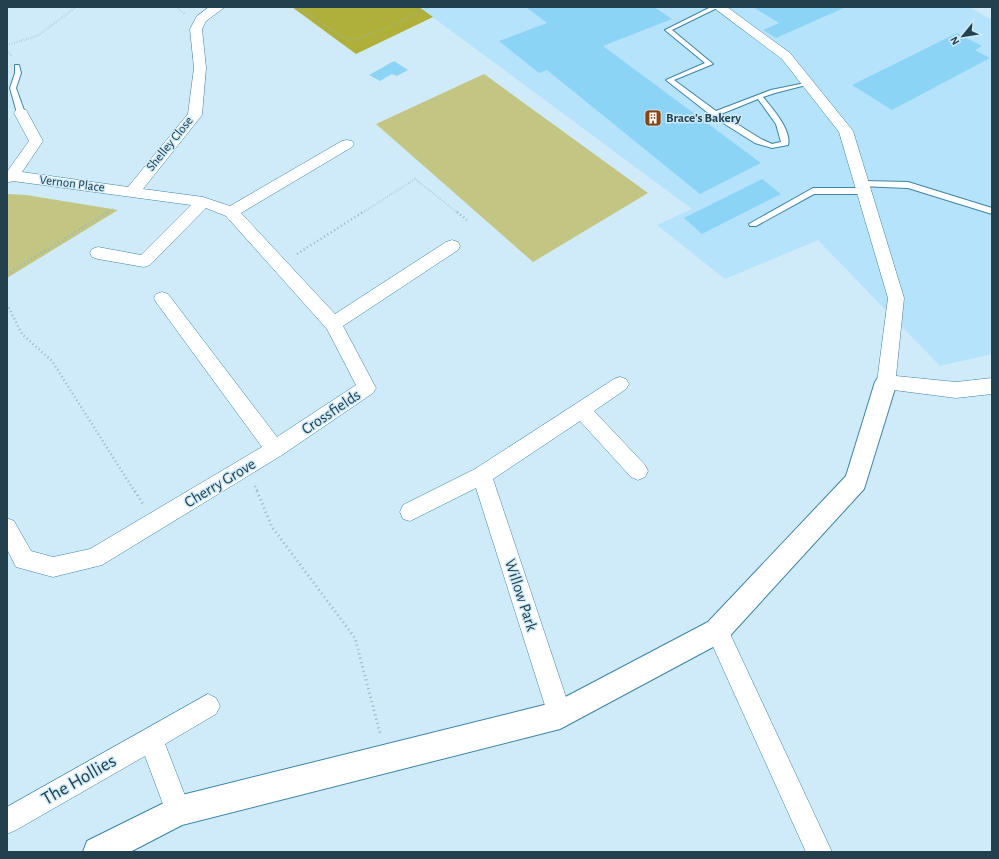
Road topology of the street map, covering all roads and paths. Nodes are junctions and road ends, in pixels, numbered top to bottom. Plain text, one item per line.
1 (76, 7) edge
2 (219, 7) edge
3 (297, 7) edge
4 (430, 7) edge
5 (716, 7) edge
6 (719, 7) edge
7 (7, 45) edge
8 (17, 66) dead end
9 (808, 83) junction
10 (759, 96) junction
11 (21, 113) joint
12 (716, 114) junction
13 (347, 144) dead end
14 (10, 177) edge
15 (864, 188) junction
16 (136, 192) junction
17 (203, 202) junction
18 (231, 212) junction
19 (992, 212) edge
20 (467, 220) dead end
21 (753, 224) dead end
22 (452, 246) dead end
23 (98, 253) dead end
24 (279, 265) junction
25 (7, 274) edge
26 (162, 298) dead end
27 (7, 304) edge
28 (333, 324) junction
29 (886, 382) junction
30 (620, 384) dead end
31 (992, 386) edge
32 (581, 408) junction
33 (275, 449) junction
34 (247, 466) junction
35 (638, 471) dead end
36 (482, 476) junction
37 (410, 512) dead end
38 (155, 522) junction
39 (7, 528) edge
40 (717, 631) junction
41 (208, 706) dead end
42 (560, 715) junction
43 (151, 739) junction
44 (387, 759) junction
45 (178, 811) junction
46 (7, 821) edge
47 (98, 852) edge
48 (819, 852) edge

1 - 7 path
2 - 16 street, Shelley Close
3 - 4 path
5 - 12 lane
6 - 9 street
8 - 11 lane
9 - 10 lane
9 - 15 street
10 - 12 lane
10 - 12 lane
11 - 14 street, Vernon Place
13 - 18 street
14 - 16 street, Vernon Place
15 - 19 lane
15 - 21 lane
15 - 29 street
16 - 17 street, Crossfields
16 - 25 path
17 - 18 street, Crossfields
17 - 23 street
18 - 24 street, Crossfields
20 - 24 path
22 - 28 street
24 - 28 street, Crossfields
26 - 33 street, Cherry Grove
27 - 38 path
28 - 33 street, Crossfields
29 - 31 street
29 - 40 street
30 - 32 street
32 - 35 street
32 - 36 street
33 - 34 street, Cherry Grove
34 - 38 street, Cherry Grove
34 - 44 path
36 - 37 street
36 - 42 street, Willow Park
38 - 39 street, Cherry Grove
40 - 42 street
40 - 48 street
41 - 43 street, The Hollies
42 - 44 street
43 - 45 street
43 - 46 street, The Hollies
44 - 45 street
45 - 47 street

